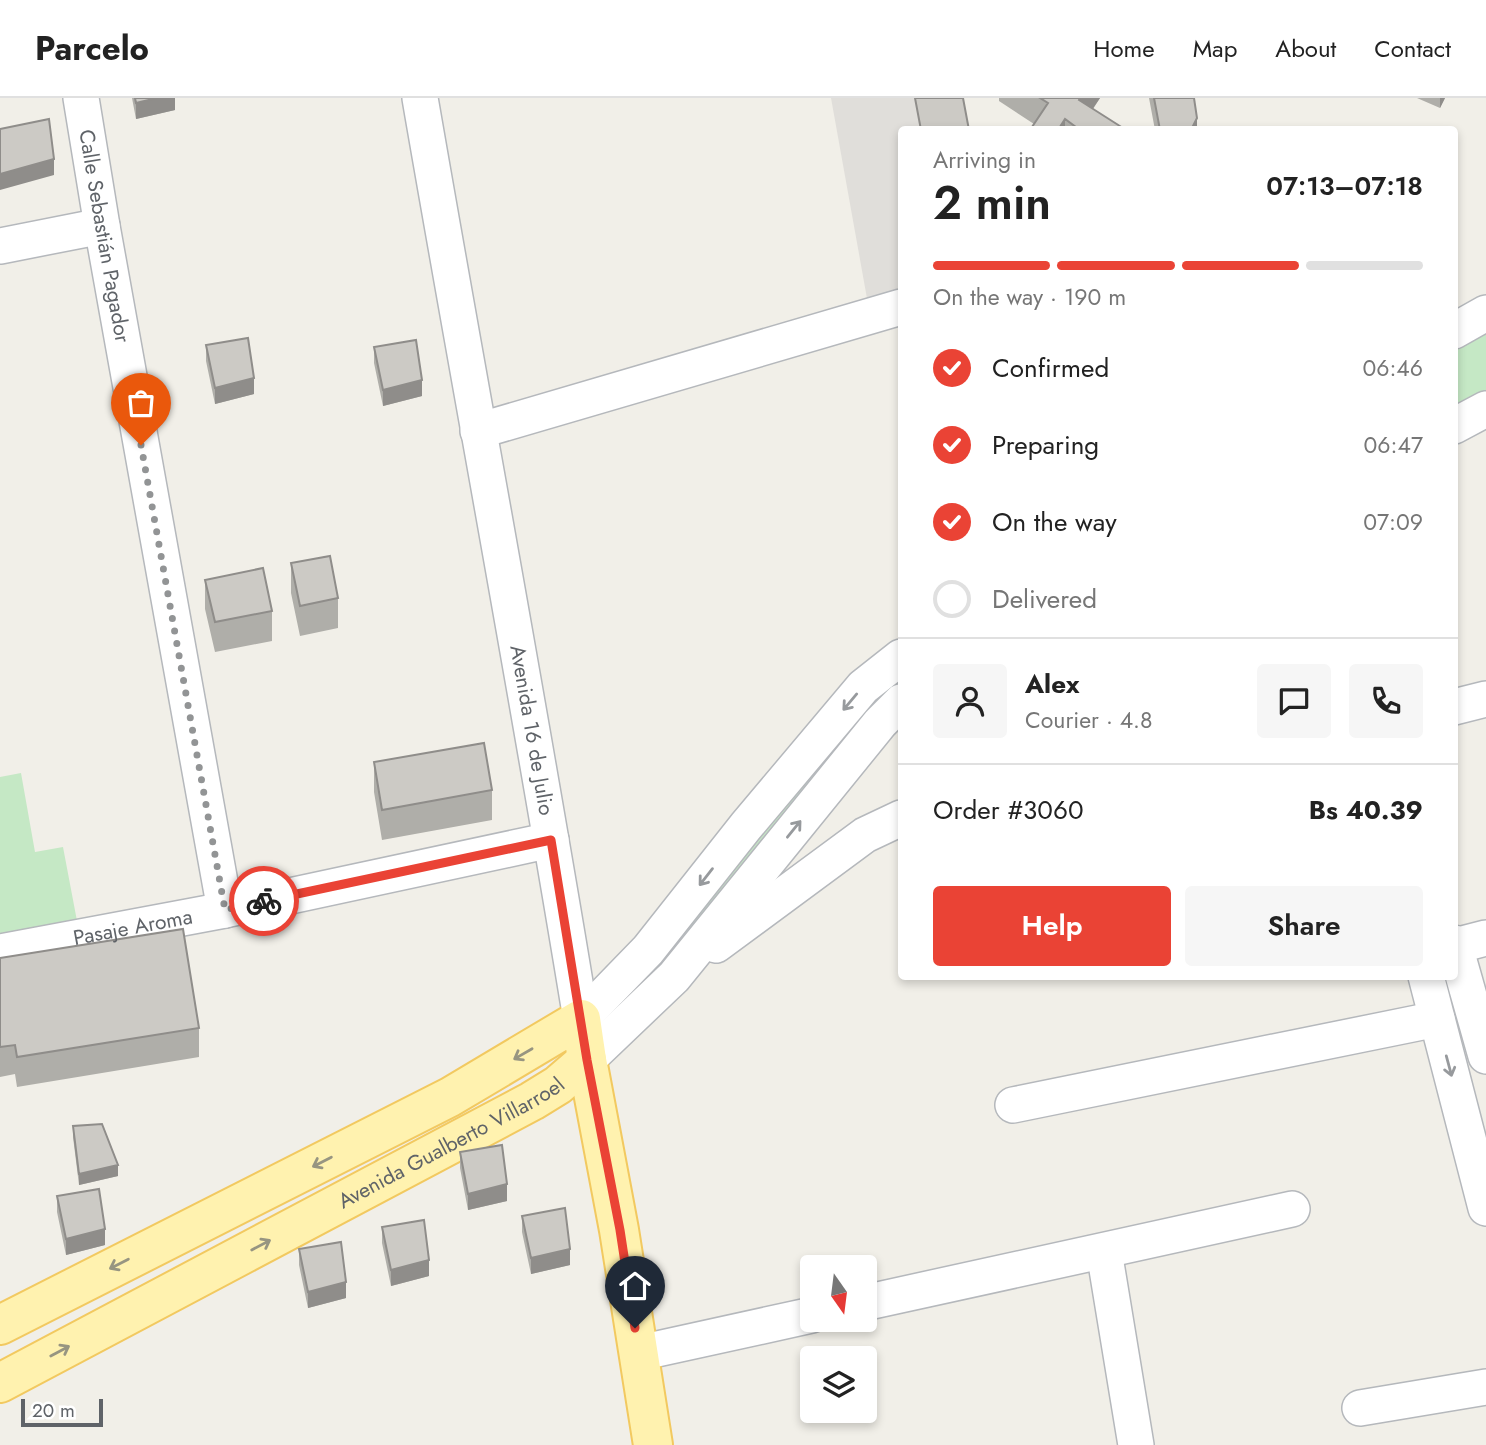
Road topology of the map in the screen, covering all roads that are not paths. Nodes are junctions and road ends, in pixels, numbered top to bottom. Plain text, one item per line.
1 (81, 98) edge
2 (420, 98) edge
3 (102, 226) junction
4 (0, 246) edge
5 (898, 308) edge
6 (1486, 313) edge
7 (1458, 329) edge
8 (1486, 409) edge
9 (1458, 424) edge
10 (478, 431) junction
11 (898, 659) edge
12 (1486, 699) edge
13 (898, 705) edge
14 (1458, 706) edge
15 (898, 819) edge
16 (551, 840) junction
17 (225, 910) junction
18 (1465, 942) edge
19 (0, 952) edge
20 (674, 977) junction
21 (1466, 981) junction
22 (1431, 996) edge
23 (582, 1019) junction
24 (1486, 1056) edge
25 (587, 1060) junction
26 (1013, 1105) dead end
27 (1486, 1208) edge
28 (1292, 1209) dead end
29 (1104, 1251) junction
30 (877, 1300) edge
31 (800, 1318) edge
32 (0, 1325) edge
33 (639, 1353) junction
34 (0, 1383) edge
35 (1486, 1387) edge
36 (1360, 1408) dead end
37 (653, 1445) edge
38 (1136, 1445) edge

1 - 3 street, Calle Sebastián Pagador
2 - 10 street, Avenida 16 de Julio
3 - 4 street
3 - 17 street, Calle Sebastián Pagador
5 - 10 street
6 - 7 street
8 - 9 street
10 - 16 street, Avenida 16 de Julio
11 -> 23 street, Avenida Gualberto Villarroel
12 - 14 street
20 -> 13 street, Avenida Gualberto Villarroel
15 - 20 street
16 - 17 street, Pasaje Aroma
16 - 23 street, Avenida 16 de Julio
17 - 19 street, Pasaje Aroma
18 - 21 street
20 - 23 street
20 - 25 street, Avenida Gualberto Villarroel
21 - 22 street
21 - 24 street
22 - 26 street
22 -> 27 street
23 - 25 main road, Avenida 16 de Julio
23 -> 32 main road, Avenida Gualberto Villarroel
25 - 33 main road, Avenida 16 de Julio
34 -> 25 main road, Avenida Gualberto Villarroel
28 - 29 street
29 - 30 street
29 - 38 street
31 - 33 street
33 - 37 main road, Avenida 16 de Julio
35 - 36 street

